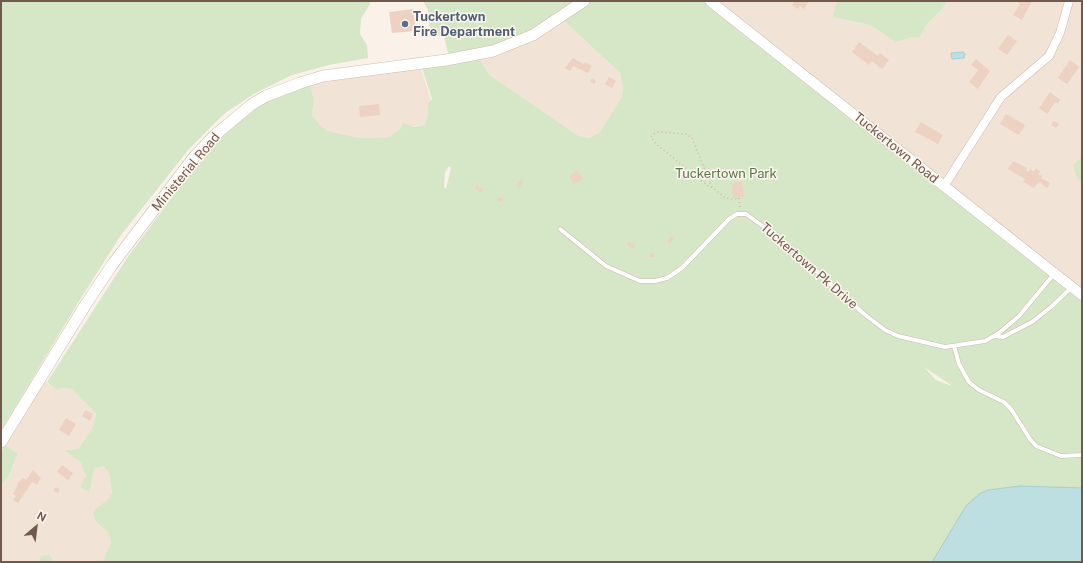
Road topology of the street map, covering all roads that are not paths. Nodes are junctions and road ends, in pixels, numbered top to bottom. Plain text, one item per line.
1 (584, 1) edge
2 (710, 1) edge
3 (1069, 1) edge
4 (944, 186) junction
5 (560, 229) dead end
6 (1054, 274) junction
7 (1072, 288) junction
8 (1082, 295) edge
9 (994, 336) junction
10 (954, 346) junction
11 (1, 442) edge
12 (1082, 455) edge

1 - 11 main road, Ministerial Road
2 - 4 street, Tuckertown Road
3 - 4 street
4 - 6 street, Tuckertown Road
5 - 10 lane, Tuckertown Pk Drive
6 - 7 street, Tuckertown Road
6 - 9 lane, Tuckertown Pk Drive
7 - 8 street, Tuckertown Road
7 - 9 lane, Tuckertown Pk Drive
9 - 10 lane, Tuckertown Pk Drive
10 - 12 lane

